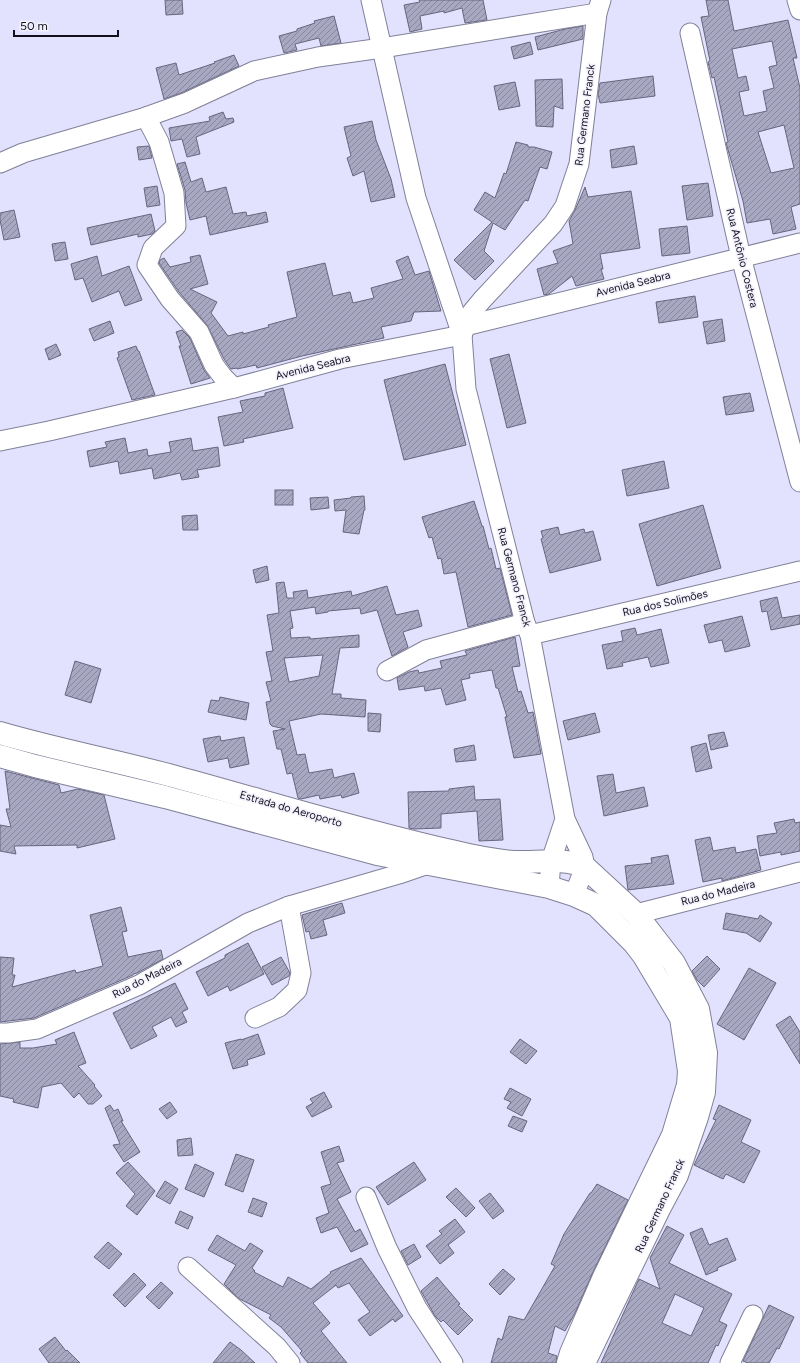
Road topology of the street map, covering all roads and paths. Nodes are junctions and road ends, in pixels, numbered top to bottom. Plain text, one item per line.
1 (371, 0) edge
2 (797, 0) edge
3 (599, 7) edge
4 (800, 10) edge
5 (690, 32) dead end
6 (382, 48) junction
7 (146, 116) junction
8 (0, 163) edge
9 (800, 243) edge
10 (741, 257) junction
11 (464, 330) junction
12 (234, 388) junction
13 (0, 441) edge
14 (800, 482) edge
15 (800, 571) edge
16 (527, 629) junction
17 (387, 670) dead end
18 (0, 733) edge
19 (0, 756) edge
20 (565, 819) junction
21 (444, 849) junction
22 (551, 861) junction
23 (428, 864) junction
24 (478, 865) junction
25 (585, 867) junction
26 (800, 872) edge
27 (549, 887) junction
28 (574, 896) junction
29 (289, 906) junction
30 (636, 914) junction
31 (255, 1018) dead end
32 (0, 1033) edge
33 (366, 1197) dead end
34 (651, 1203) junction
35 (188, 1267) dead end
36 (753, 1315) dead end
37 (290, 1363) edge
38 (453, 1363) edge
39 (568, 1363) edge
40 (584, 1363) edge
41 (730, 1363) edge

1 - 6 street, Rua Germano Franck
2 - 4 street
3 - 6 street
3 - 11 street, Rua Germano Franck
5 - 10 street, Rua Antônio Costera
6 - 7 street
6 - 11 street, Rua Germano Franck
7 - 8 street
7 - 12 street
9 - 10 street, Avenida Seabra
10 - 11 street, Avenida Seabra
10 - 14 street, Rua Antônio Costera
11 - 12 street, Avenida Seabra
11 - 16 street, Rua Germano Franck
12 - 13 street, Avenida Seabra
15 - 16 street, Rua dos Solimões
16 - 17 street, Rua dos Solimões
16 - 20 street, Rua Germano Franck
18 - 21 main road, Estrada do Aeroporto
19 - 23 main road, Estrada do Aeroporto
20 - 22 street, Rua Germano Franck
20 - 25 street, Rua Germano Franck
21 - 23 street, Rua do Madeira
21 - 24 main road, Estrada do Aeroporto
22 - 24 main road, Estrada do Aeroporto
22 - 25 main road, Estrada do Aeroporto
22 - 27 street, Rua Germano Franck
23 - 24 main road, Estrada do Aeroporto
23 - 29 street, Rua do Madeira
24 - 27 main road, Estrada do Aeroporto
25 - 28 street
25 - 30 main road, Rua Germano Franck
26 - 30 street, Rua do Madeira
27 - 28 main road, Rua Germano Franck
28 - 34 main road, Rua Germano Franck
29 - 31 street
29 - 32 street, Rua do Madeira
30 - 34 main road, Rua Germano Franck
33 - 38 street
34 - 39 main road, Rua Germano Franck
34 - 40 main road, Rua Germano Franck
35 - 37 street
36 - 41 street

